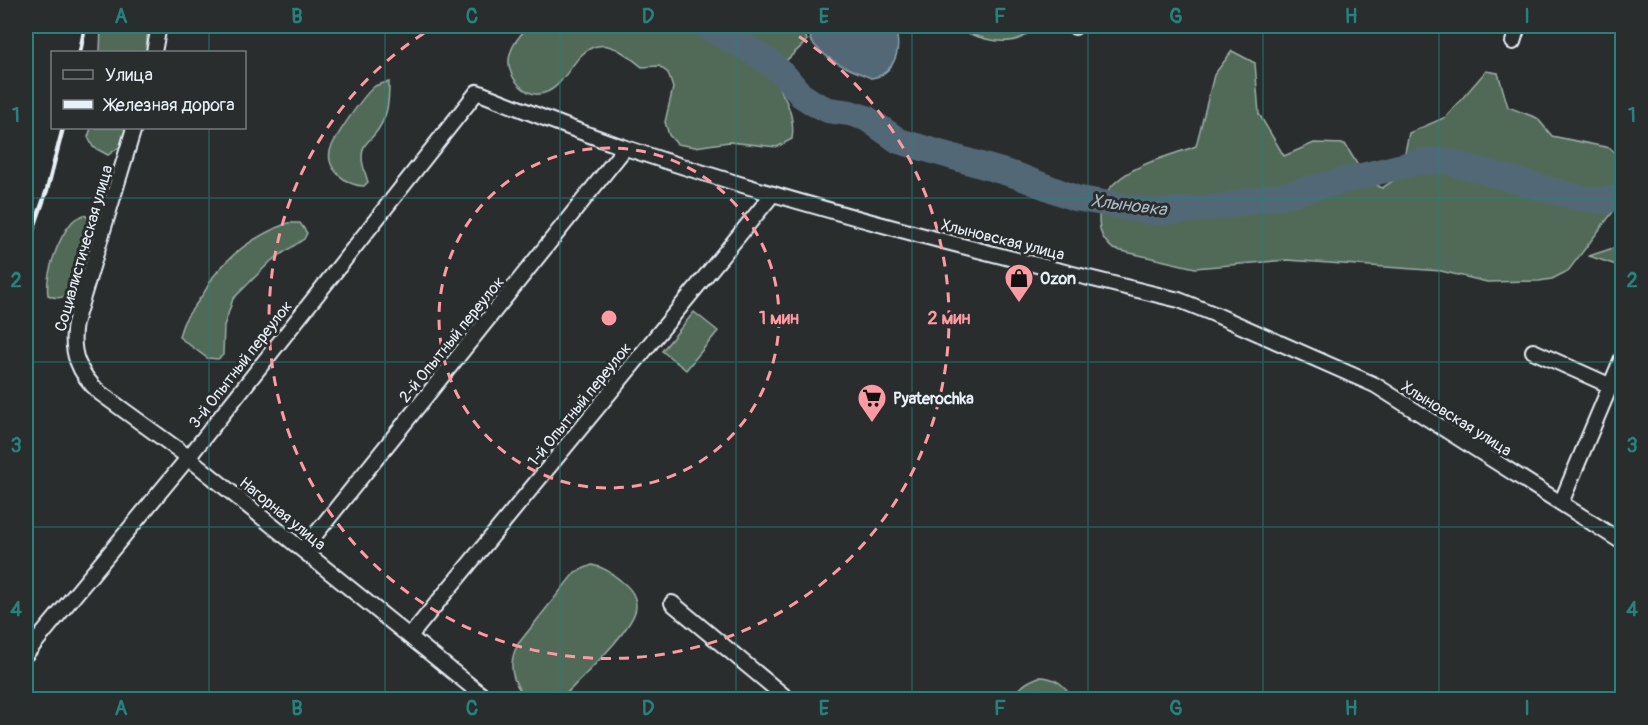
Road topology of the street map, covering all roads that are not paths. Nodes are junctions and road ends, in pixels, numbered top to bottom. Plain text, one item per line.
1 (159, 26) edge
2 (1518, 26) edge
3 (1513, 42) dead end
4 (154, 51) edge
5 (477, 92) joint
6 (135, 129) edge
7 (625, 148) junction
8 (773, 194) junction
9 (73, 343) joint
10 (1533, 351) dead end
11 (1623, 358) edge
12 (1611, 386) junction
13 (188, 458) junction
14 (1561, 503) junction
15 (1623, 542) edge
16 (303, 550) junction
17 (672, 603) dead end
18 (410, 636) junction
19 (26, 654) edge
20 (488, 699) edge
21 (789, 699) edge

1 - 4 street
2 - 3 street
5 - 7 street, Хлыновская улица
5 - 13 street, 3-й Опытный переулок
6 - 9 street, Социалистическая улица
7 - 8 street, Хлыновская улица
7 - 16 street, 2-й Опытный переулок
8 - 14 street, Хлыновская улица
8 - 18 street, 1-й Опытный переулок
9 - 13 street, Нагорная улица
10 - 12 street
11 - 12 street
12 - 14 street
13 - 16 street, Нагорная улица
13 - 19 street, 3-й Опытный переулок
14 - 15 street, Хлыновская улица
16 - 18 street, Нагорная улица
17 - 21 street
18 - 20 street, Нагорная улица

